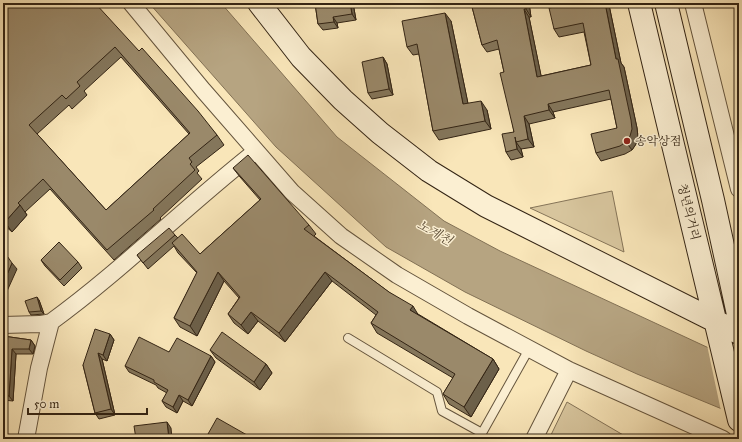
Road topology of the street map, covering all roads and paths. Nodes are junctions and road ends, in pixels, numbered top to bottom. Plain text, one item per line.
1 (131, 3) edge
2 (259, 3) edge
3 (639, 3) edge
4 (666, 3) edge
5 (693, 3) edge
6 (256, 151) junction
7 (739, 189) edge
8 (739, 319) edge
9 (51, 322) junction
10 (716, 322) junction
11 (3, 325) edge
12 (739, 333) edge
13 (348, 338) dead end
14 (529, 349) junction
15 (569, 370) junction
16 (739, 419) edge
17 (720, 438) edge
18 (26, 439) edge
19 (534, 439) edge

1 - 6 street
2 - 10 main road
3 - 10 main road, 청년의거리
4 - 8 main road
5 - 7 street
6 - 9 street
6 - 14 street
9 - 11 street
9 - 18 street
10 - 12 main road
10 - 16 main road, 청년의거리
13 - 14 lane
14 - 15 street
15 - 17 street
15 - 19 street

